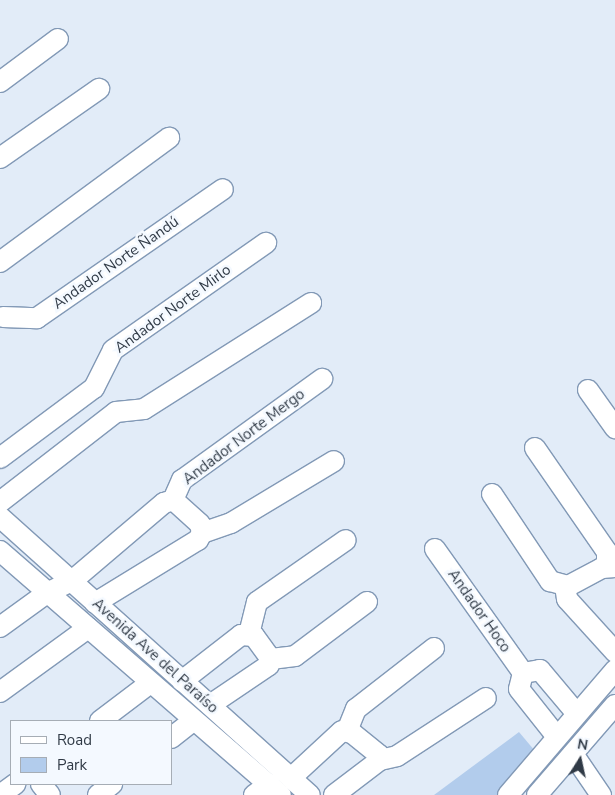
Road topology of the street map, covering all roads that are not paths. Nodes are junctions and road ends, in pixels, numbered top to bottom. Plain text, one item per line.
1 (58, 39) dead end
2 (0, 82) edge
3 (99, 89) dead end
4 (169, 138) dead end
5 (0, 158) edge
6 (223, 190) dead end
7 (266, 243) dead end
8 (0, 262) edge
9 (311, 303) dead end
10 (1, 316) edge
11 (322, 378) dead end
12 (94, 388) junction
13 (588, 390) dead end
14 (116, 412) junction
15 (615, 428) edge
16 (535, 448) dead end
17 (0, 458) edge
18 (334, 461) dead end
19 (492, 494) dead end
20 (172, 500) junction
21 (0, 502) edge
22 (0, 517) edge
23 (202, 533) junction
24 (346, 540) dead end
25 (435, 549) dead end
26 (0, 551) edge
27 (611, 567) edge
28 (72, 581) junction
29 (568, 586) junction
30 (47, 593) junction
31 (367, 602) dead end
32 (95, 603) junction
33 (0, 627) edge
34 (88, 628) junction
35 (249, 634) junction
36 (434, 648) dead end
37 (615, 652) edge
38 (271, 659) junction
39 (615, 670) edge
40 (523, 673) junction
41 (182, 681) junction
42 (150, 682) junction
43 (0, 692) edge
44 (486, 698) dead end
45 (210, 705) junction
46 (615, 705) edge
47 (577, 714) junction
48 (101, 720) edge
49 (194, 720) junction
50 (347, 731) junction
51 (172, 737) edge
52 (557, 737) junction
53 (544, 753) junction
54 (380, 760) junction
55 (567, 760) junction
56 (291, 778) junction
57 (14, 785) edge
58 (42, 785) edge
59 (111, 785) edge
60 (268, 791) edge
61 (0, 795) edge
62 (50, 795) edge
63 (98, 795) edge
64 (310, 795) edge
65 (334, 795) edge
66 (508, 795) edge
67 (538, 795) edge
68 (601, 795) edge

1 - 2 street
3 - 5 street
4 - 8 street
6 - 10 street, Andador Norte Ñandú
7 - 12 street, Andador Norte Mirlo
9 - 14 street
11 - 20 street, Andador Norte Mergo
12 - 14 street
12 - 17 street
13 - 15 street
14 - 21 street
16 - 27 street
18 - 23 street
19 - 29 street
20 - 23 street
20 - 28 street
22 - 28 street, Avenida Ave del Paraíso
23 - 32 street
24 - 35 street
25 - 40 street, Andador Hoco
26 - 30 street, Avenida Ave del Paraíso
27 - 29 street
28 - 30 street
28 - 32 street, Avenida Ave del Paraíso
29 - 37 street
30 - 33 street
30 - 34 street, Avenida Ave del Paraíso
31 - 38 street
32 - 41 street, Avenida Ave del Paraíso
34 - 42 street, Avenida Ave del Paraíso
34 - 43 street
35 - 38 street
35 - 41 street
36 - 50 street
38 - 45 street
39 - 47 street
40 - 47 street
40 - 52 street
41 - 45 street, Avenida Ave del Paraíso
42 - 48 street
42 - 49 street, Avenida Ave del Paraíso
44 - 54 street
45 - 56 street, Avenida Ave del Paraíso
46 - 55 street
47 - 52 street
49 - 51 street
49 - 60 street, Avenida Ave del Paraíso
50 - 54 street
50 - 56 street
52 - 53 street
53 - 55 street
53 - 66 street
54 - 65 street
55 - 67 street
55 - 68 street
56 - 64 street, Avenida Ave del Paraíso
57 - 61 street
58 - 62 street
59 - 63 street

